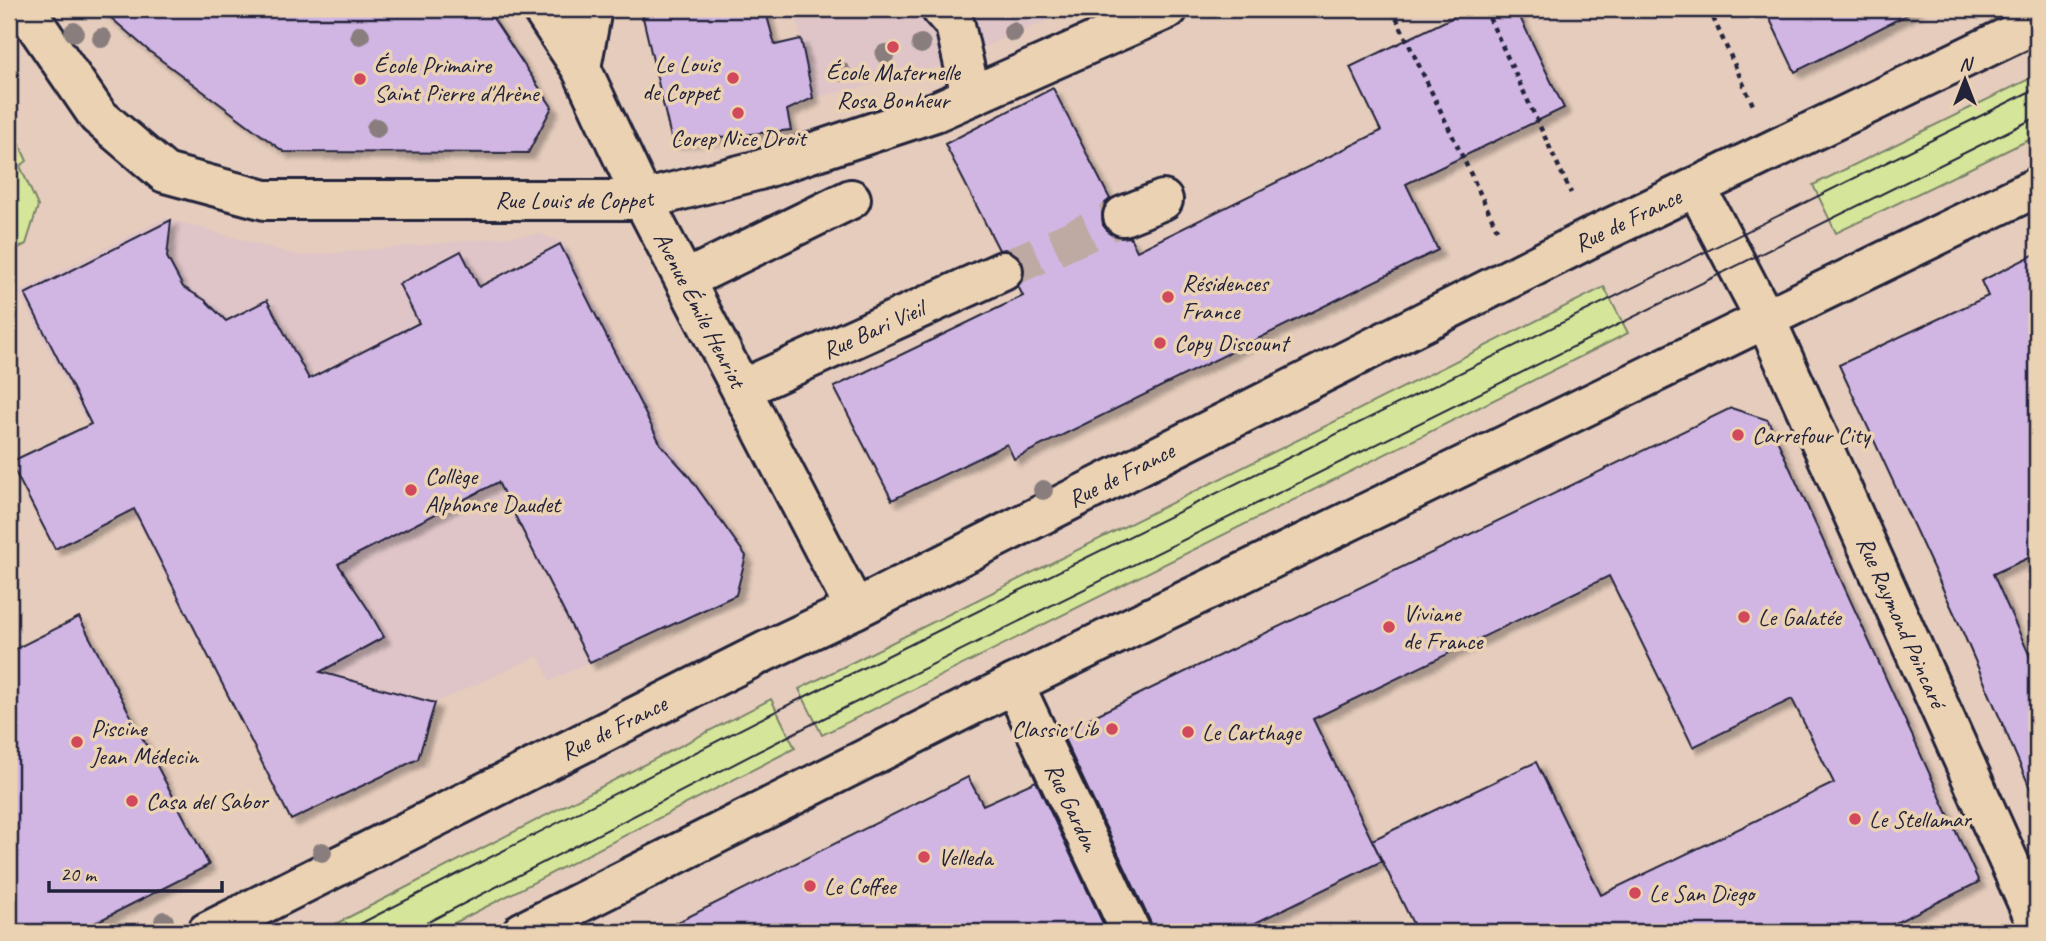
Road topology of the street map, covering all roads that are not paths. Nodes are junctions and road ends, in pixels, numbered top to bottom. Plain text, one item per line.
1 (25, 9) edge
2 (542, 9) edge
3 (592, 9) edge
4 (941, 9) edge
5 (1168, 9) edge
6 (2037, 23) edge
7 (581, 68) junction
8 (971, 96) junction
9 (1696, 187) junction
10 (2037, 187) edge
11 (851, 199) dead end
12 (643, 200) junction
13 (1163, 200) dead end
14 (1123, 216) tunnel mouth
15 (1003, 271) tunnel mouth
16 (685, 280) junction
17 (1766, 320) junction
18 (742, 389) junction
19 (855, 610) junction
20 (1014, 684) junction
21 (2037, 924) edge
22 (207, 932) edge
23 (522, 932) edge
24 (1131, 932) edge

1 - 12 main road, Rue Louis de Coppet
2 - 7 main road, Avenue Émile Henriot
3 - 7 main road
4 - 8 main road
5 - 8 main road, Rue Louis de Coppet
6 - 9 main road, Rue de France
7 - 12 main road, Avenue Émile Henriot
8 - 12 main road, Rue Louis de Coppet
9 - 17 main road, Rue Raymond Poincaré
9 - 19 main road, Rue de France
10 - 17 main road
11 - 16 main road
12 - 16 main road, Avenue Émile Henriot
13 - 14 main road
15 - 18 main road, Rue Bari Vieil
16 - 18 main road, Avenue Émile Henriot
17 - 20 main road
17 - 21 main road, Rue Raymond Poincaré
18 - 19 main road, Avenue Émile Henriot
19 - 22 main road, Rue de France
20 - 23 main road
20 - 24 main road, Rue Gardon

